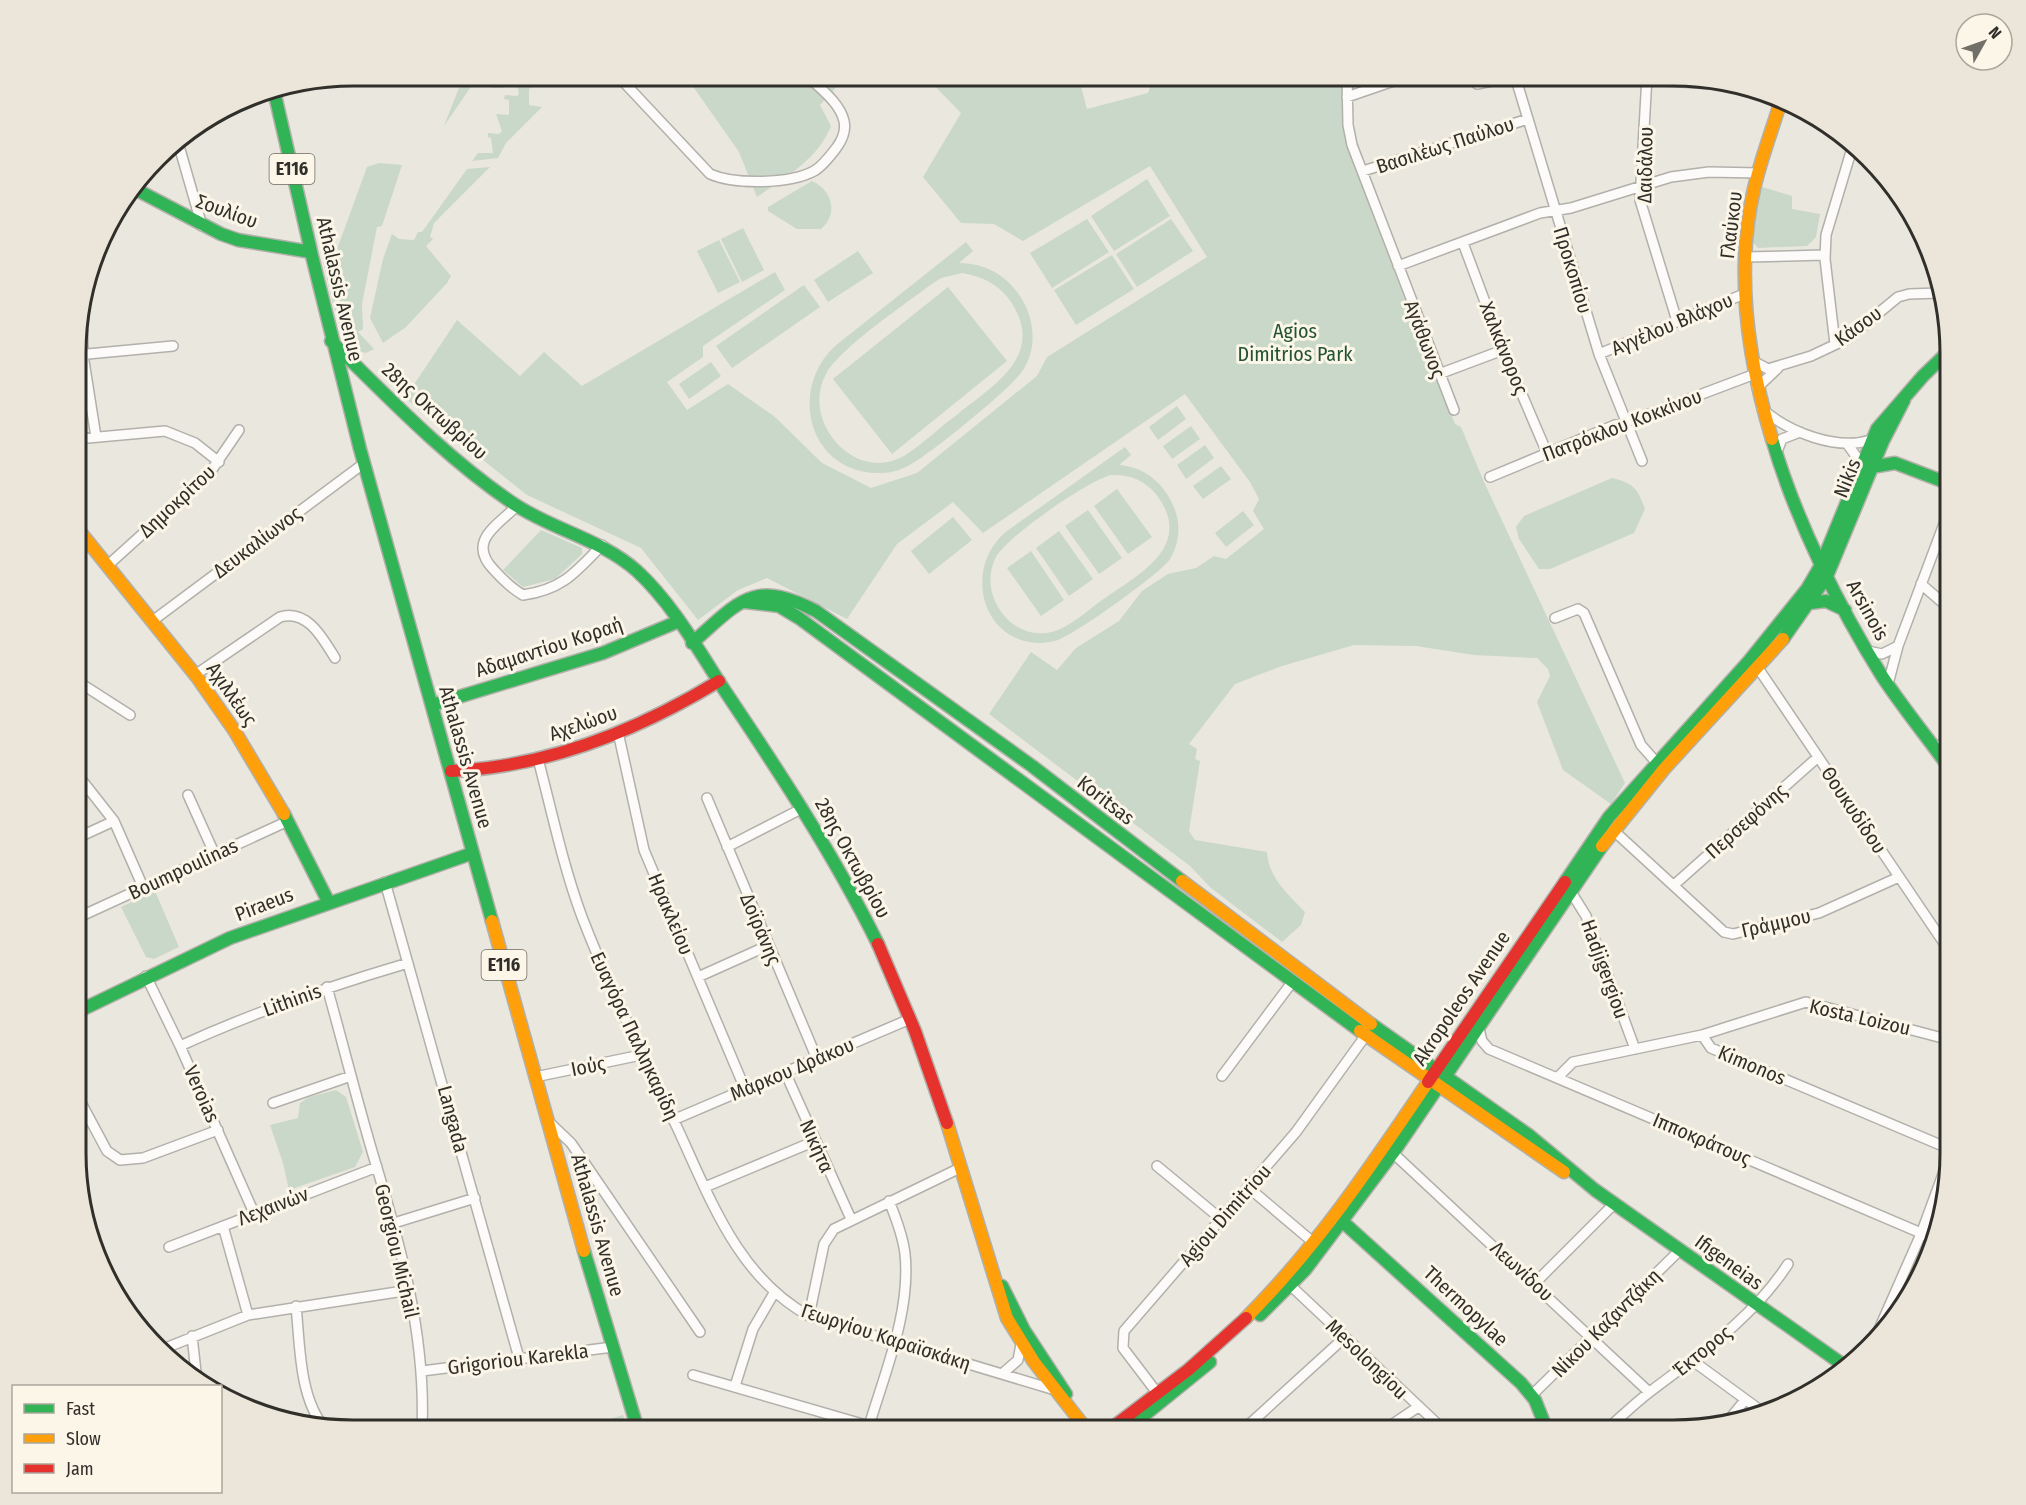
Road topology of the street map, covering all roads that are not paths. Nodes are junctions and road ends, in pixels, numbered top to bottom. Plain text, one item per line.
1 (627, 86) edge
2 (817, 86) edge
3 (1347, 86) edge
4 (1380, 86) edge
5 (1519, 86) edge
6 (1647, 86) edge
7 (276, 97) edge
8 (1347, 97) junction
9 (1779, 107) edge
10 (1528, 119) junction
11 (180, 149) edge
12 (1851, 153) edge
13 (1363, 171) junction
14 (1759, 173) junction
15 (1643, 185) junction
16 (140, 192) edge
17 (1555, 211) junction
18 (202, 226) junction
19 (1463, 243) junction
20 (310, 250) junction
21 (1825, 255) junction
22 (1746, 257) junction
23 (1398, 267) junction
24 (1933, 293) edge
25 (1744, 294) junction
26 (1677, 321) junction
27 (330, 341) junction
28 (1835, 344) junction
29 (173, 346) dead end
30 (1503, 350) junction
31 (86, 354) edge
32 (1599, 354) junction
33 (1941, 358) edge
34 (1754, 367) junction
35 (1778, 368) junction
36 (1439, 374) junction
37 (86, 386) edge
38 (1757, 388) junction
39 (1761, 407) junction
40 (1454, 410) dead end
41 (1626, 423) junction
42 (239, 430) dead end
43 (1800, 432) junction
44 (96, 437) junction
45 (86, 438) edge
46 (1877, 440) junction
47 (1848, 445) junction
48 (1547, 453) junction
49 (1775, 457) junction
50 (1642, 461) dead end
51 (219, 462) junction
52 (1895, 463) junction
53 (363, 464) junction
54 (1867, 465) junction
55 (1490, 477) dead end
56 (1941, 481) edge
57 (517, 506) junction
58 (1806, 532) junction
59 (1941, 532) edge
60 (1834, 534) junction
61 (602, 545) junction
62 (86, 548) edge
63 (107, 566) junction
64 (1824, 570) junction
65 (1921, 584) junction
66 (1941, 601) edge
67 (741, 602) junction
68 (1810, 603) junction
69 (1847, 612) junction
70 (1555, 618) dead end
71 (152, 622) junction
72 (677, 622) junction
73 (692, 643) junction
74 (1898, 646) junction
75 (1868, 651) junction
76 (335, 658) dead end
77 (1758, 668) junction
78 (195, 675) junction
79 (719, 681) junction
80 (1888, 684) junction
81 (86, 687) edge
82 (432, 705) junction
83 (130, 714) dead end
84 (618, 732) junction
85 (1941, 745) edge
86 (1936, 749) junction
87 (1941, 756) edge
88 (1818, 757) junction
89 (538, 759) junction
90 (1656, 762) junction
91 (451, 771) junction
92 (86, 785) edge
93 (188, 795) dead end
94 (707, 798) dead end
95 (803, 808) junction
96 (114, 821) junction
97 (288, 821) junction
98 (1613, 830) junction
99 (86, 834) edge
100 (727, 847) junction
101 (473, 853) junction
102 (215, 855) junction
103 (1899, 877) junction
104 (385, 882) junction
105 (1674, 885) junction
106 (143, 887) junction
107 (1571, 892) junction
108 (328, 901) junction
109 (86, 914) edge
110 (1941, 939) edge
111 (767, 946) junction
112 (408, 963) junction
113 (146, 976) junction
114 (698, 977) junction
115 (1293, 981) junction
116 (327, 987) junction
117 (86, 1007) edge
118 (910, 1019) junction
119 (1479, 1029) junction
120 (1366, 1035) junction
121 (1702, 1035) junction
122 (1941, 1038) edge
123 (180, 1046) junction
124 (1635, 1049) junction
125 (641, 1056) junction
126 (817, 1059) junction
127 (785, 1072) junction
128 (351, 1076) junction
129 (1221, 1076) dead end
130 (535, 1077) junction
131 (1437, 1078) junction
132 (1557, 1078) junction
133 (745, 1089) junction
134 (273, 1104) dead end
135 (86, 1111) edge
136 (673, 1120) junction
137 (549, 1122) junction
138 (218, 1130) junction
139 (815, 1141) junction
140 (1941, 1145) edge
141 (1393, 1153) junction
142 (1157, 1166) dead end
143 (377, 1167) junction
144 (960, 1168) junction
145 (705, 1187) junction
146 (1249, 1188) junction
147 (1938, 1188) edge
148 (475, 1198) junction
149 (890, 1201) junction
150 (1614, 1204) junction
151 (254, 1213) junction
152 (851, 1219) junction
153 (1221, 1219) junction
154 (1343, 1222) junction
155 (394, 1223) junction
156 (223, 1226) junction
157 (1921, 1234) junction
158 (1927, 1236) edge
159 (983, 1240) junction
160 (1314, 1243) junction
161 (169, 1246) dead end
162 (1680, 1250) junction
163 (1788, 1264) dead end
164 (1535, 1283) junction
165 (1291, 1286) junction
166 (410, 1290) junction
167 (774, 1293) junction
168 (1755, 1304) junction
169 (296, 1306) junction
170 (1886, 1314) edge
171 (248, 1315) junction
172 (809, 1316) junction
173 (700, 1332) dead end
174 (192, 1336) junction
175 (1592, 1336) junction
176 (1344, 1338) junction
177 (893, 1343) junction
178 (1021, 1344) junction
179 (169, 1346) edge
180 (613, 1347) junction
181 (519, 1358) junction
182 (1693, 1361) junction
183 (1839, 1362) edge
184 (196, 1368) edge
185 (422, 1371) junction
186 (1002, 1374) junction
187 (693, 1375) dead end
188 (735, 1386) junction
189 (1055, 1390) junction
190 (1649, 1392) junction
191 (1158, 1394) junction
192 (1532, 1395) junction
193 (1745, 1400) junction
194 (1755, 1406) edge
195 (1071, 1407) junction
196 (1418, 1407) junction
197 (1735, 1412) edge
198 (316, 1417) edge
199 (422, 1420) edge
200 (635, 1420) edge
201 (849, 1420) edge
202 (871, 1420) edge
203 (1080, 1420) edge
204 (1123, 1420) edge
205 (1138, 1420) edge
206 (1254, 1420) edge
207 (1398, 1420) edge
208 (1433, 1420) edge
209 (1543, 1420) edge
210 (1617, 1420) edge

1 - 2 street
3 - 8 street, Αγάθωνος
4 - 8 street
5 - 10 street, Προκοπίου
6 - 15 street, Δαιδάλου
7 - 20 street, Athalassis Avenue / E116
8 - 13 street, Αγάθωνος
9 - 14 street, Γλαύκου
10 - 13 street, Βασιλέως Παύλου
10 - 17 street, Προκοπίου
11 - 18 street
12 - 21 street
13 - 23 street, Αγάθωνος
14 - 15 street
14 - 22 street, Γλαύκου
15 - 17 street
15 - 26 street, Δαιδάλου
16 - 18 street, Σουλίου
17 - 19 street
17 - 32 street, Προκοπίου
18 - 20 street, Σουλίου
19 - 23 street
19 - 30 street, Χαλκάνορος
20 - 27 street, Athalassis Avenue / E116
21 - 22 street
21 - 28 street
22 - 25 street, Γλαύκου
23 - 36 street, Αγάθωνος
24 - 28 street, Κάσου
25 - 26 street, Αγγέλου Βλάχου
25 - 34 street, Γλαύκου
26 - 32 street, Αγγέλου Βλάχου
27 - 53 street, Athalassis Avenue / E116
27 - 57 street, 28ης Οκτωβρίου
28 - 35 street, Κάσου
29 - 31 street
30 - 36 street
30 - 48 street, Χαλκάνορος
32 - 41 street, Προκοπίου
33 - 46 street, Nikis
34 - 35 street
34 - 38 street, Γλαύκου
34 - 41 street, Πατρόκλου Κοκκίνου
35 - 38 street, Κάσου
36 - 40 street, Αγάθωνος
37 - 44 street
38 - 39 street, Γλαύκου
39 - 43 street
39 - 49 street
41 - 48 street, Πατρόκλου Κοκκίνου
41 - 50 street, Προκοπίου
42 - 51 street, Δημοκρίτου
43 - 47 street
43 - 49 street
44 - 45 street
44 - 51 street
46 - 47 street
46 - 52 street
46 - 54 street, Nikis
47 - 54 street
48 - 55 street, Πατρόκλου Κοκκίνου
49 - 58 street, Arsinois
51 - 63 street, Δημοκρίτου
52 - 54 street
52 - 56 street
53 - 71 street, Δευκαλίωνος
53 - 82 street, Athalassis Avenue / E116
54 - 60 street, Nikis
54 - 64 street, Nikis
57 - 61 street, 28ης Οκτωβρίου
57 - 61 street
58 - 60 street
58 - 64 street, Arsinois
59 - 65 street
60 - 64 street, Nikis
61 - 72 street, 28ης Οκτωβρίου
62 - 63 street, Αχιλλέως
63 - 71 street, Αχιλλέως
64 - 68 street, Akropoleos Avenue
64 - 69 street, Arsinois
64 - 90 street, Akropoleos Avenue
65 - 66 street
65 - 74 street
67 - 73 street, Koritsas
67 - 115 street, Koritsas
67 - 131 street, Koritsas
68 - 69 street
68 - 77 street, Akropoleos Avenue
69 - 75 street, Arsinois
70 - 90 street
71 - 78 street, Αχιλλέως
72 - 73 street, 28ης Οκτωβρίου
72 - 82 street, Αδαμαντίου Κοραή
73 - 79 street, 28ης Οκτωβρίου
74 - 75 street
74 - 80 street
75 - 80 street, Arsinois
76 - 78 street
77 - 88 street, Θουκυδίδου
77 - 98 street, Akropoleos Avenue
78 - 97 street, Αχιλλέως
79 - 84 street, Αχελώου
79 - 95 street, 28ης Οκτωβρίου
80 - 86 street, Arsinois
81 - 83 street
82 - 91 street, Athalassis Avenue / E116
84 - 89 street, Αχελώου
84 - 114 street, Ηρακλείου
85 - 86 street
86 - 87 street, Arsinois
88 - 103 street, Θουκυδίδου
88 - 105 street, Περσεφόνης
89 - 91 street, Αχελώου
89 - 125 street, Ευαγόρα Παλληκαρίδη
90 - 131 street, Akropoleos Avenue
91 - 101 street, Athalassis Avenue / E116
92 - 96 street
93 - 102 street
94 - 100 street, Δοϊράνης
95 - 100 street
95 - 118 street, 28ης Οκτωβρίου
96 - 99 street
96 - 106 street
97 - 102 street, Boumpoulinas
97 - 108 street, Αχιλλέως
98 - 105 street, Γράμμου
98 - 107 street, Akropoleos Avenue
100 - 111 street, Δοϊράνης
101 - 104 street, Piraeus
101 - 130 street, Athalassis Avenue / E116
102 - 106 street, Boumpoulinas
103 - 105 street, Γράμμου
103 - 110 street, Θουκυδίδου
104 - 108 street, Piraeus
104 - 112 street, Langada
106 - 109 street, Boumpoulinas
107 - 119 street, Akropoleos Avenue
107 - 124 street, Hadjigergiou
108 - 113 street, Piraeus
111 - 114 street
111 - 126 street, Δοϊράνης
112 - 116 street, Lithinis
112 - 148 street, Langada
113 - 117 street, Piraeus
113 - 123 street, Veroias
114 - 133 street, Ηρακλείου
115 - 120 street, Koritsas
115 - 129 street
116 - 123 street, Lithinis
116 - 128 street, Georgiou Michail
118 - 126 street, Μάρκου Δράκου
118 - 144 street, 28ης Οκτωβρίου
119 - 131 street, Akropoleos Avenue
119 - 132 street, Ιπποκράτους
120 - 131 street, Koritsas
120 - 146 street, Agiou Dimitriou
121 - 122 street, Kosta Loizou
121 - 124 street, Kimonos
121 - 140 street, Kimonos
123 - 138 street, Veroias
124 - 132 street, Kimonos
125 - 130 street, Ιούς
125 - 136 street, Ευαγόρα Παλληκαρίδη
126 - 127 street, Μάρκου Δράκου
127 - 133 street, Μάρκου Δράκου
127 - 139 street, Νικήτα
128 - 134 street
128 - 143 street, Georgiou Michail
130 - 137 street, Athalassis Avenue / E116
131 - 141 street, Akropoleos Avenue
131 - 150 street, Ifigeneias
131 - 160 street, Akropoleos Avenue
132 - 157 street, Ιπποκράτους
133 - 136 street, Μάρκου Δράκου
135 - 138 street
136 - 145 street, Ευαγόρα Παλληκαρίδη
137 - 173 street
137 - 180 street, Athalassis Avenue / E116
138 - 151 street, Veroias
139 - 145 street
139 - 152 street, Νικήτα
141 - 154 street, Akropoleos Avenue
141 - 164 street, Λεωνίδου
142 - 153 street
143 - 151 street, Λεχαινών
143 - 155 street, Georgiou Michail
144 - 149 street
144 - 159 street, 28ης Οκτωβρίου
145 - 167 street, Ευαγόρα Παλληκαρίδη
146 - 153 street, Agiou Dimitriou
146 - 160 street
147 - 157 street
148 - 155 street
148 - 181 street, Langada
149 - 152 street
149 - 177 street
150 - 162 street, Ifigeneias
150 - 164 street
151 - 156 street, Λεχαινών
152 - 172 street
153 - 191 street, Agiou Dimitriou
154 - 165 street, Akropoleos Avenue
154 - 192 street, Thermopylae
155 - 166 street, Georgiou Michail
156 - 161 street, Λεχαινών
156 - 171 street
157 - 158 street, Ιπποκράτους
157 - 170 street
159 - 178 street, 28ης Οκτωβρίου
159 - 195 street, 28ης Οκτωβρίου
160 - 191 street, Akropoleos Avenue
162 - 168 street, Ifigeneias
162 - 175 street, Νίκου Καζαντζάκη
163 - 168 street, Έκτορος
164 - 175 street, Λεωνίδου
165 - 176 street, Mesolongiou
165 - 205 street, Akropoleos Avenue
166 - 169 street
166 - 185 street, Georgiou Michail
167 - 172 street, Γεωργίου Καραϊσκάκη
167 - 188 street
168 - 182 street, Έκτορος
168 - 183 street, Ifigeneias
169 - 171 street
169 - 198 street
171 - 174 street
172 - 177 street, Γεωργίου Καραϊσκάκη
174 - 179 street
174 - 184 street
175 - 190 street, Λεωνίδου
175 - 192 street, Νίκου Καζαντζάκη
176 - 196 street, Mesolongiou
176 - 206 street
177 - 186 street, Γεωργίου Καραϊσκάκη
177 - 202 street
178 - 186 street
178 - 189 street, 28ης Οκτωβρίου
180 - 181 street, Grigoriou Karekla
180 - 200 street, Athalassis Avenue / E116
181 - 185 street, Grigoriou Karekla
182 - 190 street, Έκτορος
182 - 193 street
185 - 199 street, Georgiou Michail
186 - 189 street, Γεωργίου Καραϊσκάκη
187 - 188 street
188 - 201 street
189 - 195 street, 28ης Οκτωβρίου
190 - 210 street, Έκτορος
191 - 204 street, Akropoleos Avenue
192 - 209 street, Thermopylae
193 - 194 street
193 - 197 street
195 - 203 street, 28ης Οκτωβρίου
196 - 207 street
196 - 208 street, Mesolongiou

